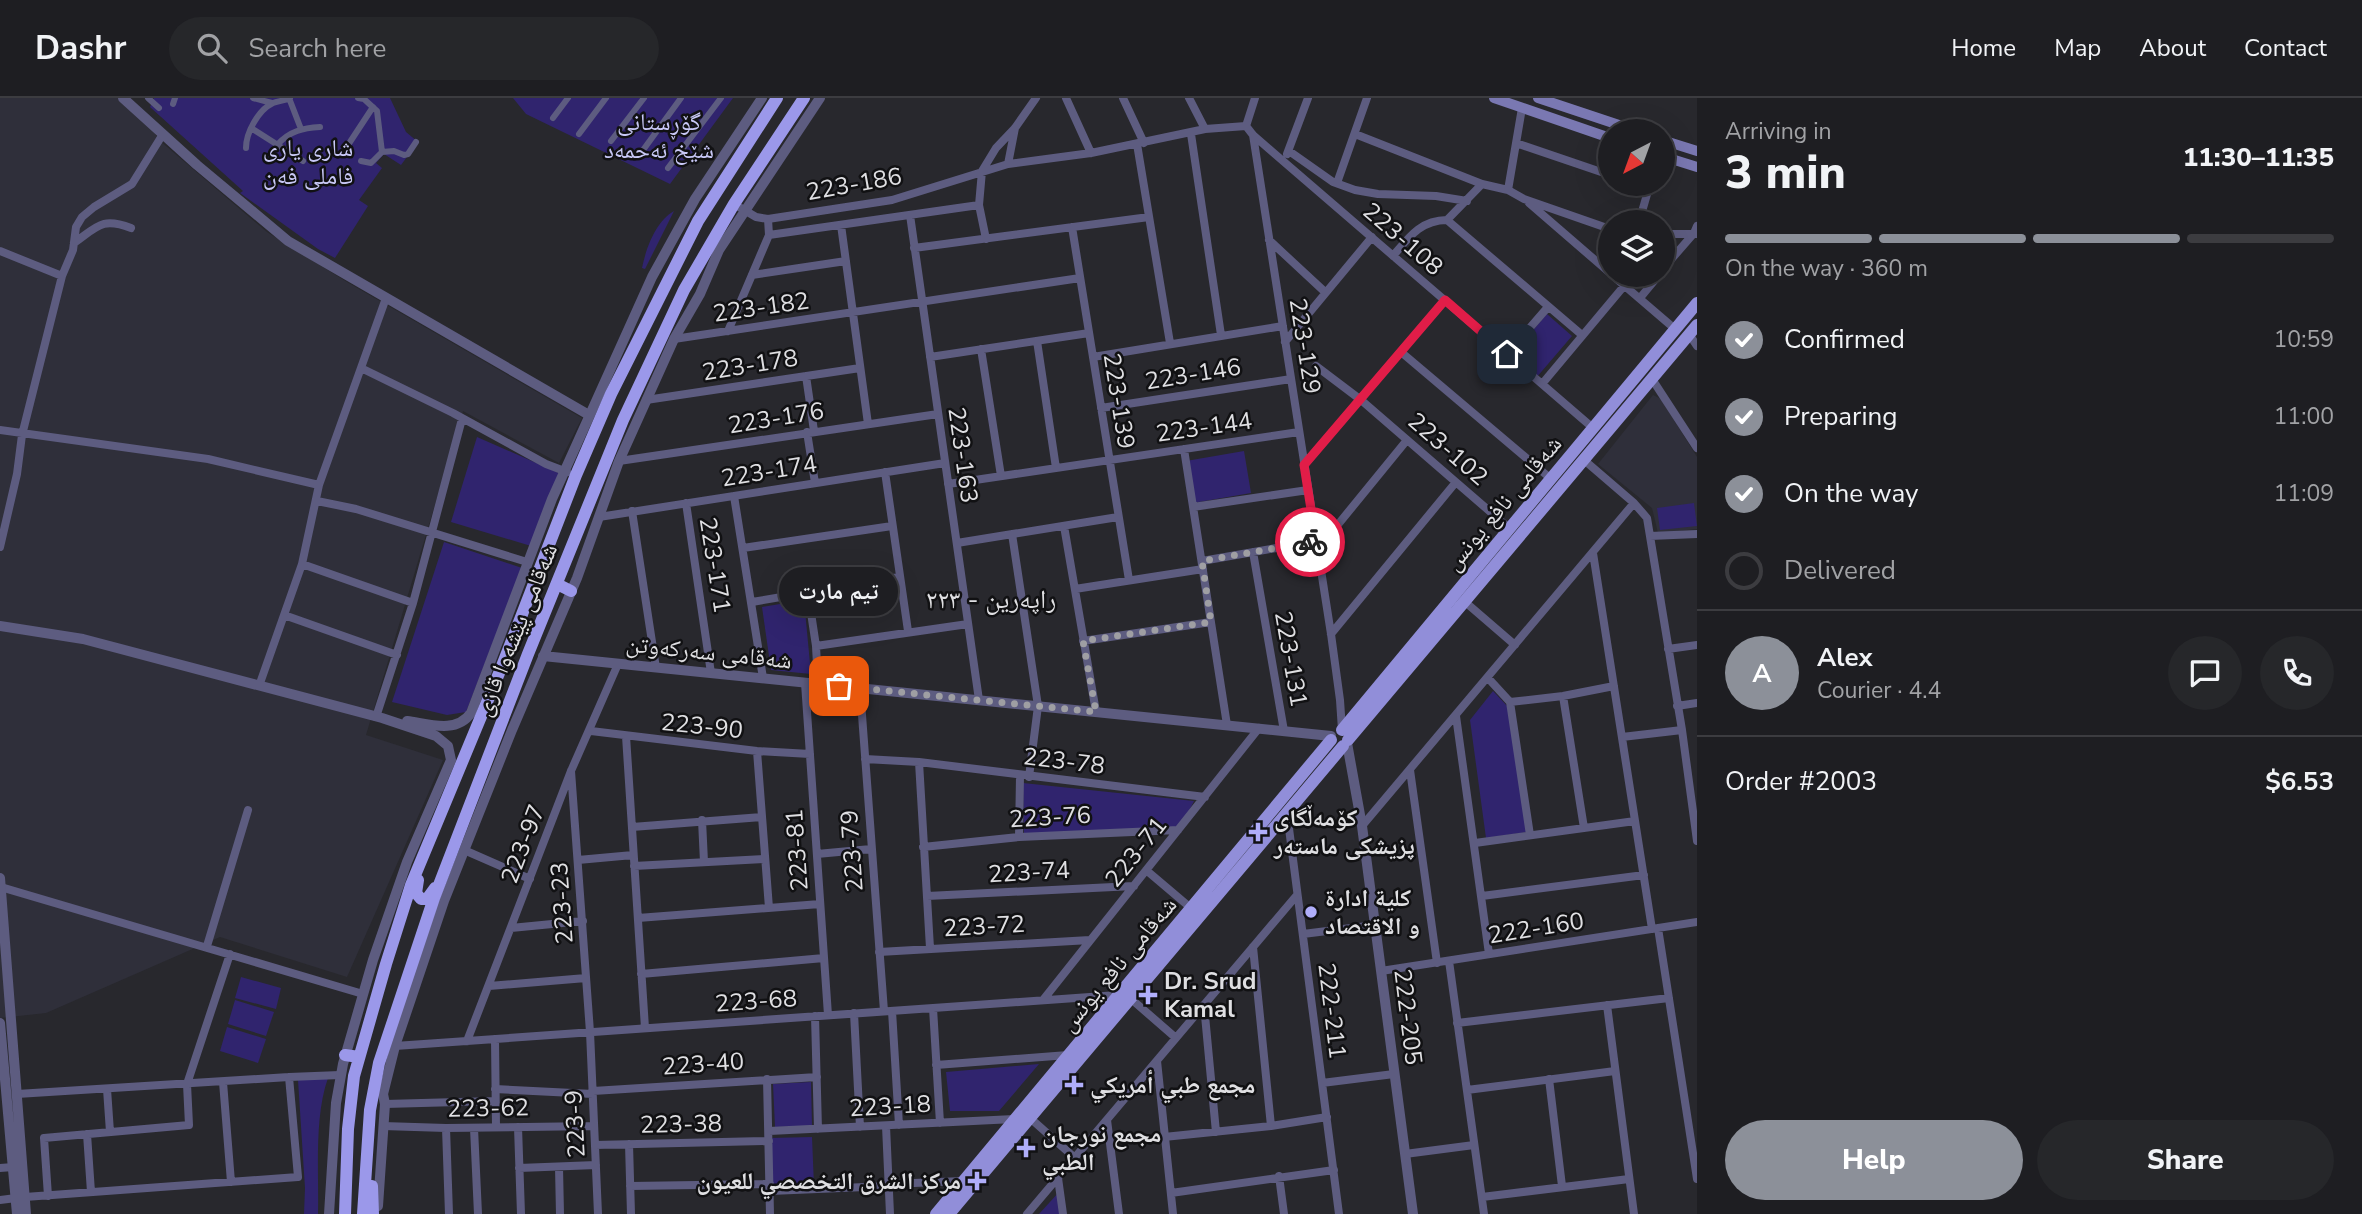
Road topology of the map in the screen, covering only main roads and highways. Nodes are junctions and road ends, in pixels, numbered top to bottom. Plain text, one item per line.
1 (777, 98) edge
2 (798, 98) edge
3 (804, 98) edge
4 (1494, 98) edge
5 (1538, 98) edge
6 (1601, 119) edge
7 (786, 125) junction
8 (1598, 134) edge
9 (1675, 144) edge
10 (1697, 151) edge
11 (1675, 160) edge
12 (1697, 167) edge
13 (704, 185) road end
14 (716, 192) junction
15 (1697, 303) edge
16 (1693, 329) edge
17 (1620, 395) junction
18 (1631, 404) junction
19 (623, 420) junction
20 (635, 426) road end
21 (557, 584) junction
22 (571, 591) road end
23 (1340, 739) junction
24 (428, 843) junction
25 (447, 863) junction
26 (383, 959) junction
27 (408, 973) junction
28 (1124, 996) junction
29 (1088, 1039) junction
30 (345, 1055) road end
31 (359, 1058) junction
32 (337, 1090) road end
33 (351, 1092) junction
34 (374, 1147) junction
35 (343, 1214) edge
36 (363, 1214) edge
37 (375, 1214) edge
38 (936, 1214) edge
39 (949, 1214) edge

1 - 14 highway, شەقامی پێشەوا قازی
2 - 7 highway
3 - 7 highway, شەقامی پێشەوا قازی
4 - 8 main road
5 - 6 main road
7 - 19 highway, شەقامی پێشەوا قازی
9 - 10 main road
11 - 12 main road
13 - 14 highway
14 - 24 highway, شەقامی پێشەوا قازی
15 - 17 main road, شەقامی نافع یونس
16 - 18 main road, شەقامی نافع یونس
17 - 18 main road
17 - 23 main road, شەقامی نافع یونس
18 - 23 main road, شەقامی نافع یونس
19 - 20 highway
19 - 21 highway, شەقامی پێشەوا قازی
21 - 22 highway
21 - 25 highway, شەقامی پێشەوا قازی
23 - 28 main road, شەقامی نافع یونس
23 - 28 main road, شەقامی نافع یونس
24 - 25 highway
24 - 26 highway, شەقامی پێشەوا قازی
25 - 27 highway, شەقامی پێشەوا قازی
26 - 27 highway
26 - 31 highway, شەقامی پێشەوا قازی
27 - 34 highway, شەقامی پێشەوا قازی
28 - 29 main road, شەقامی نافع یونس
29 - 38 main road, شەقامی نافع یونس
29 - 39 main road, شەقامی نافع یونس
30 - 31 highway
31 - 33 highway, شەقامی پێشەوا قازی
32 - 33 highway
33 - 35 highway, شەقامی پێشەوا قازی
34 - 36 highway, شەقامی پێشەوا قازی
34 - 37 highway

